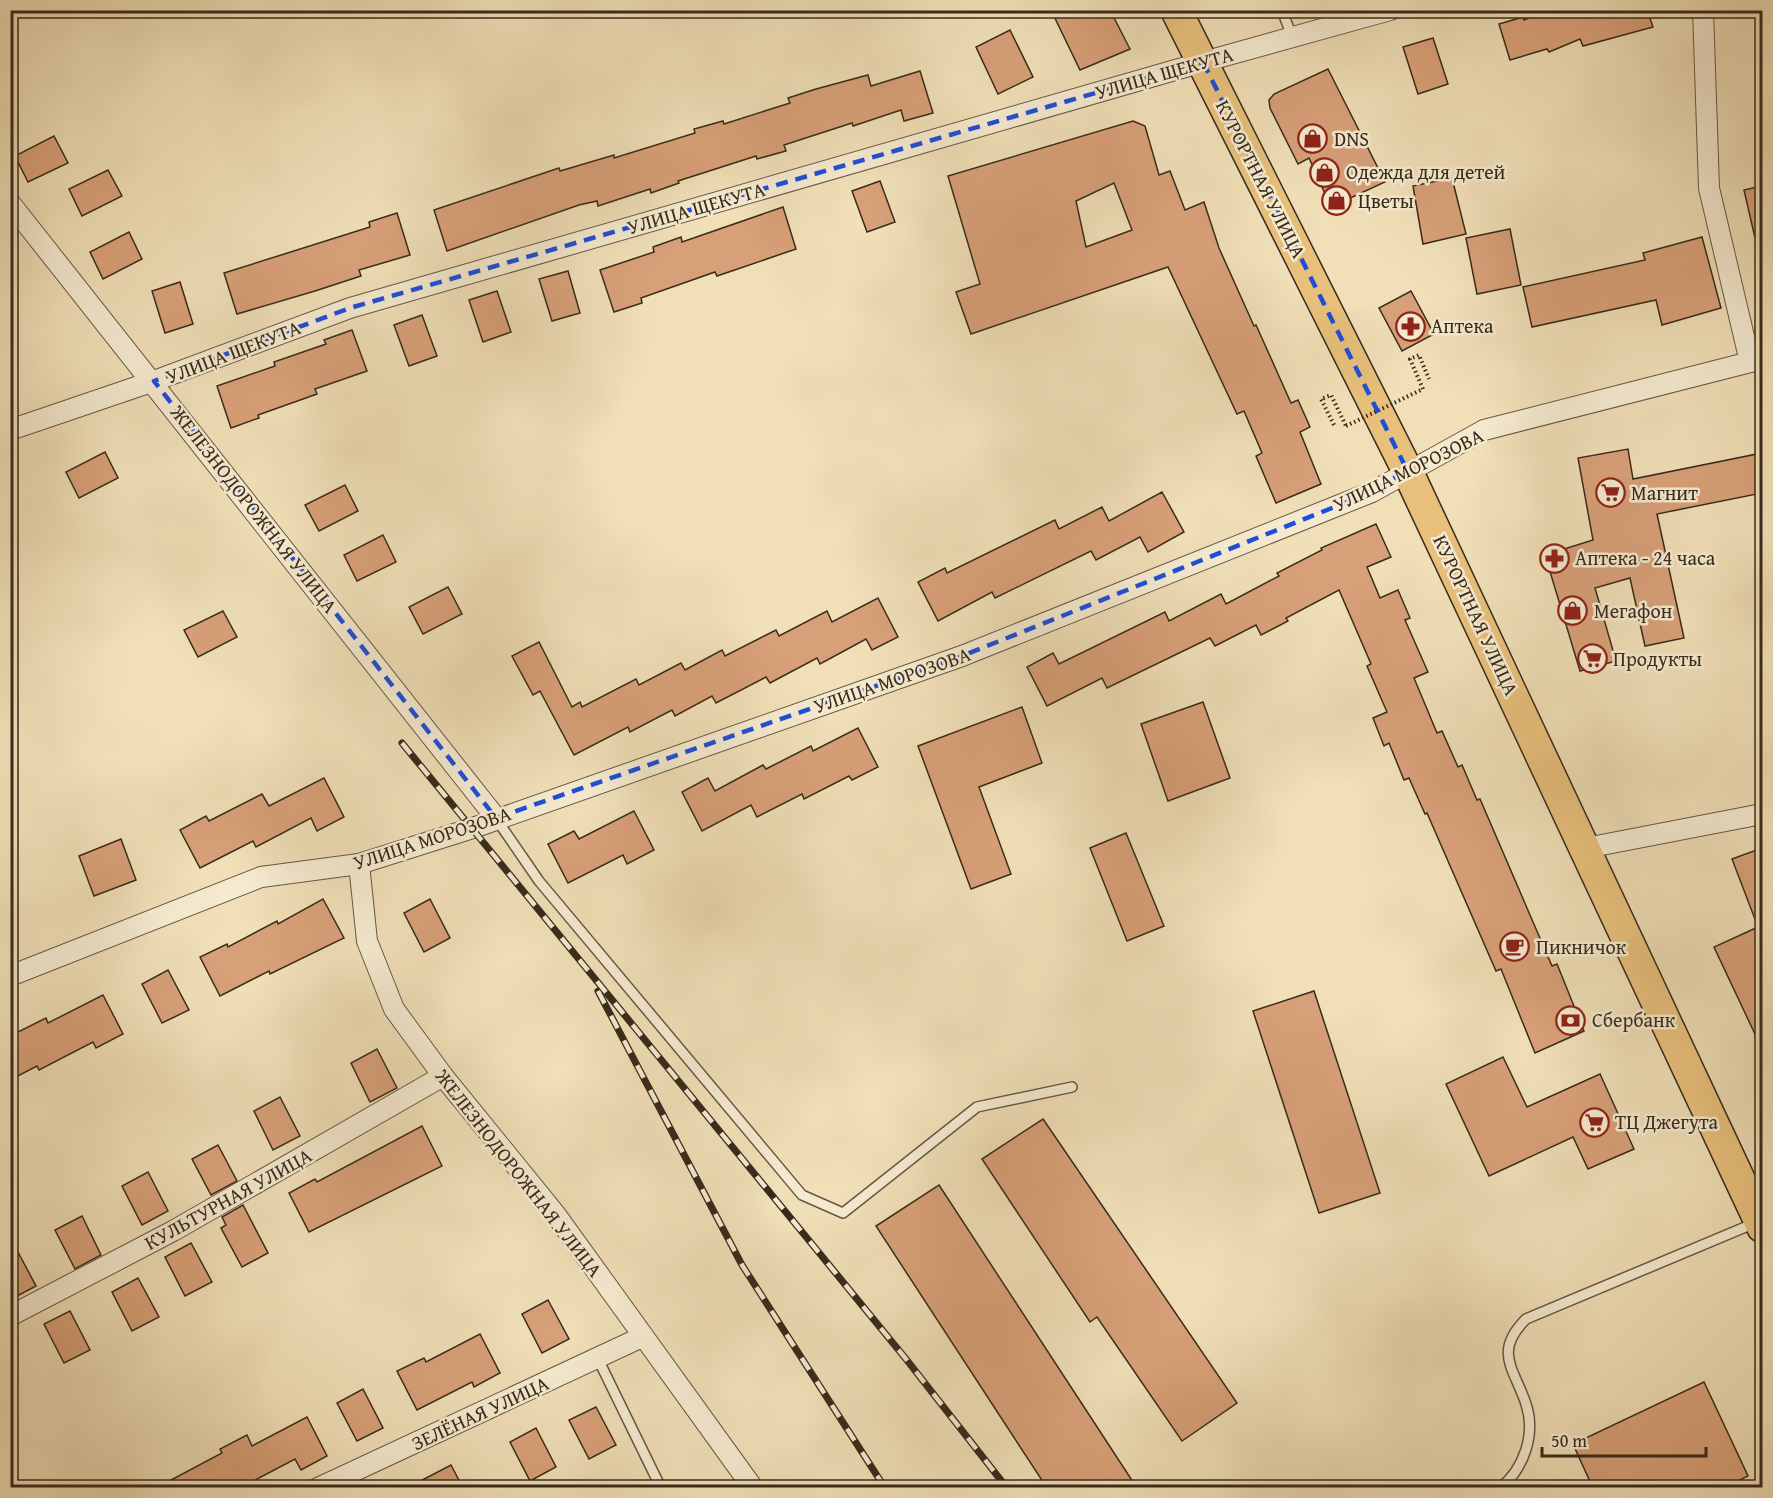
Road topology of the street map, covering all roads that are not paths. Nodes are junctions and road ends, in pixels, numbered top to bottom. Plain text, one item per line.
1 (1176, 10) edge
2 (1282, 10) edge
3 (1390, 10) edge
4 (1703, 10) edge
5 (1292, 38) junction
6 (1203, 62) junction
7 (10, 202) edge
8 (1756, 360) edge
9 (154, 381) junction
10 (10, 430) edge
11 (1407, 470) junction
12 (1762, 814) edge
13 (496, 818) junction
14 (1586, 848) junction
15 (359, 864) junction
16 (10, 976) edge
17 (443, 1076) junction
18 (1072, 1087) dead end
19 (1761, 1224) edge
20 (10, 1316) edge
21 (642, 1337) junction
22 (598, 1359) junction
23 (318, 1488) edge
24 (661, 1488) edge
25 (753, 1488) edge
26 (1500, 1488) edge

1 - 6 main road, КУРОРТНАЯ УЛИЦА
2 - 5 lane
3 - 5 street, УЛИЦА ЩЕКУТА
4 - 8 street
5 - 6 street, УЛИЦА ЩЕКУТА
6 - 9 street, УЛИЦА ЩЕКУТА
6 - 11 main road, КУРОРТНАЯ УЛИЦА
7 - 9 street, ЖЕЛЕЗНОДОРОЖНАЯ УЛИЦА
8 - 11 street, УЛИЦА МОРОЗОВА
9 - 10 street, УЛИЦА ЩЕКУТА
9 - 13 street, ЖЕЛЕЗНОДОРОЖНАЯ УЛИЦА
11 - 13 street, УЛИЦА МОРОЗОВА
11 - 14 main road, КУРОРТНАЯ УЛИЦА
12 - 14 street
13 - 15 street, УЛИЦА МОРОЗОВА
13 - 18 lane
14 - 19 main road, КУРОРТНАЯ УЛИЦА
15 - 16 street, УЛИЦА МОРОЗОВА
15 - 17 street, ЖЕЛЕЗНОДОРОЖНАЯ УЛИЦА
17 - 20 street, КУЛЬТУРНАЯ УЛИЦА
17 - 21 street, ЖЕЛЕЗНОДОРОЖНАЯ УЛИЦА
19 - 26 lane
21 - 22 street, ЗЕЛЁНАЯ УЛИЦА
21 - 25 street, ЖЕЛЕЗНОДОРОЖНАЯ УЛИЦА
22 - 23 street, ЗЕЛЁНАЯ УЛИЦА
22 - 24 lane

